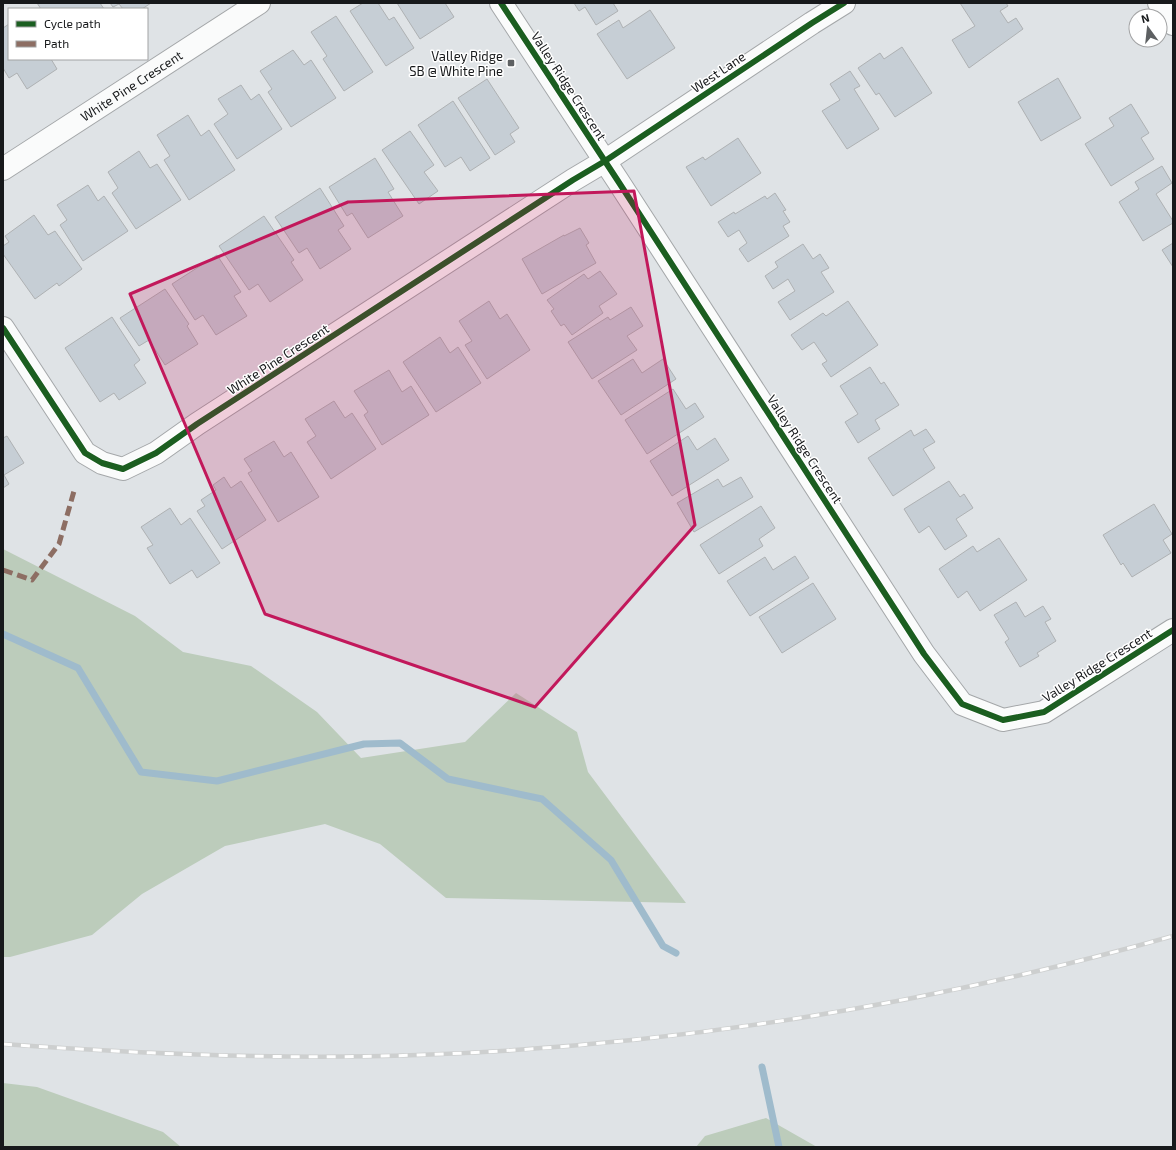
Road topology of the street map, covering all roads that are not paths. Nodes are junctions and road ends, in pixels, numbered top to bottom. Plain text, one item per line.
1 (259, 3) edge
2 (501, 3) edge
3 (844, 3) edge
4 (1159, 3) edge
5 (1173, 24) edge
6 (604, 161) junction
7 (3, 169) edge
8 (3, 328) edge
9 (1173, 630) edge

1 - 7 street, White Pine Crescent
2 - 6 street, Valley Ridge Crescent
3 - 6 street, West Lane
4 - 5 street
6 - 8 street, White Pine Crescent
6 - 9 street, Valley Ridge Crescent

